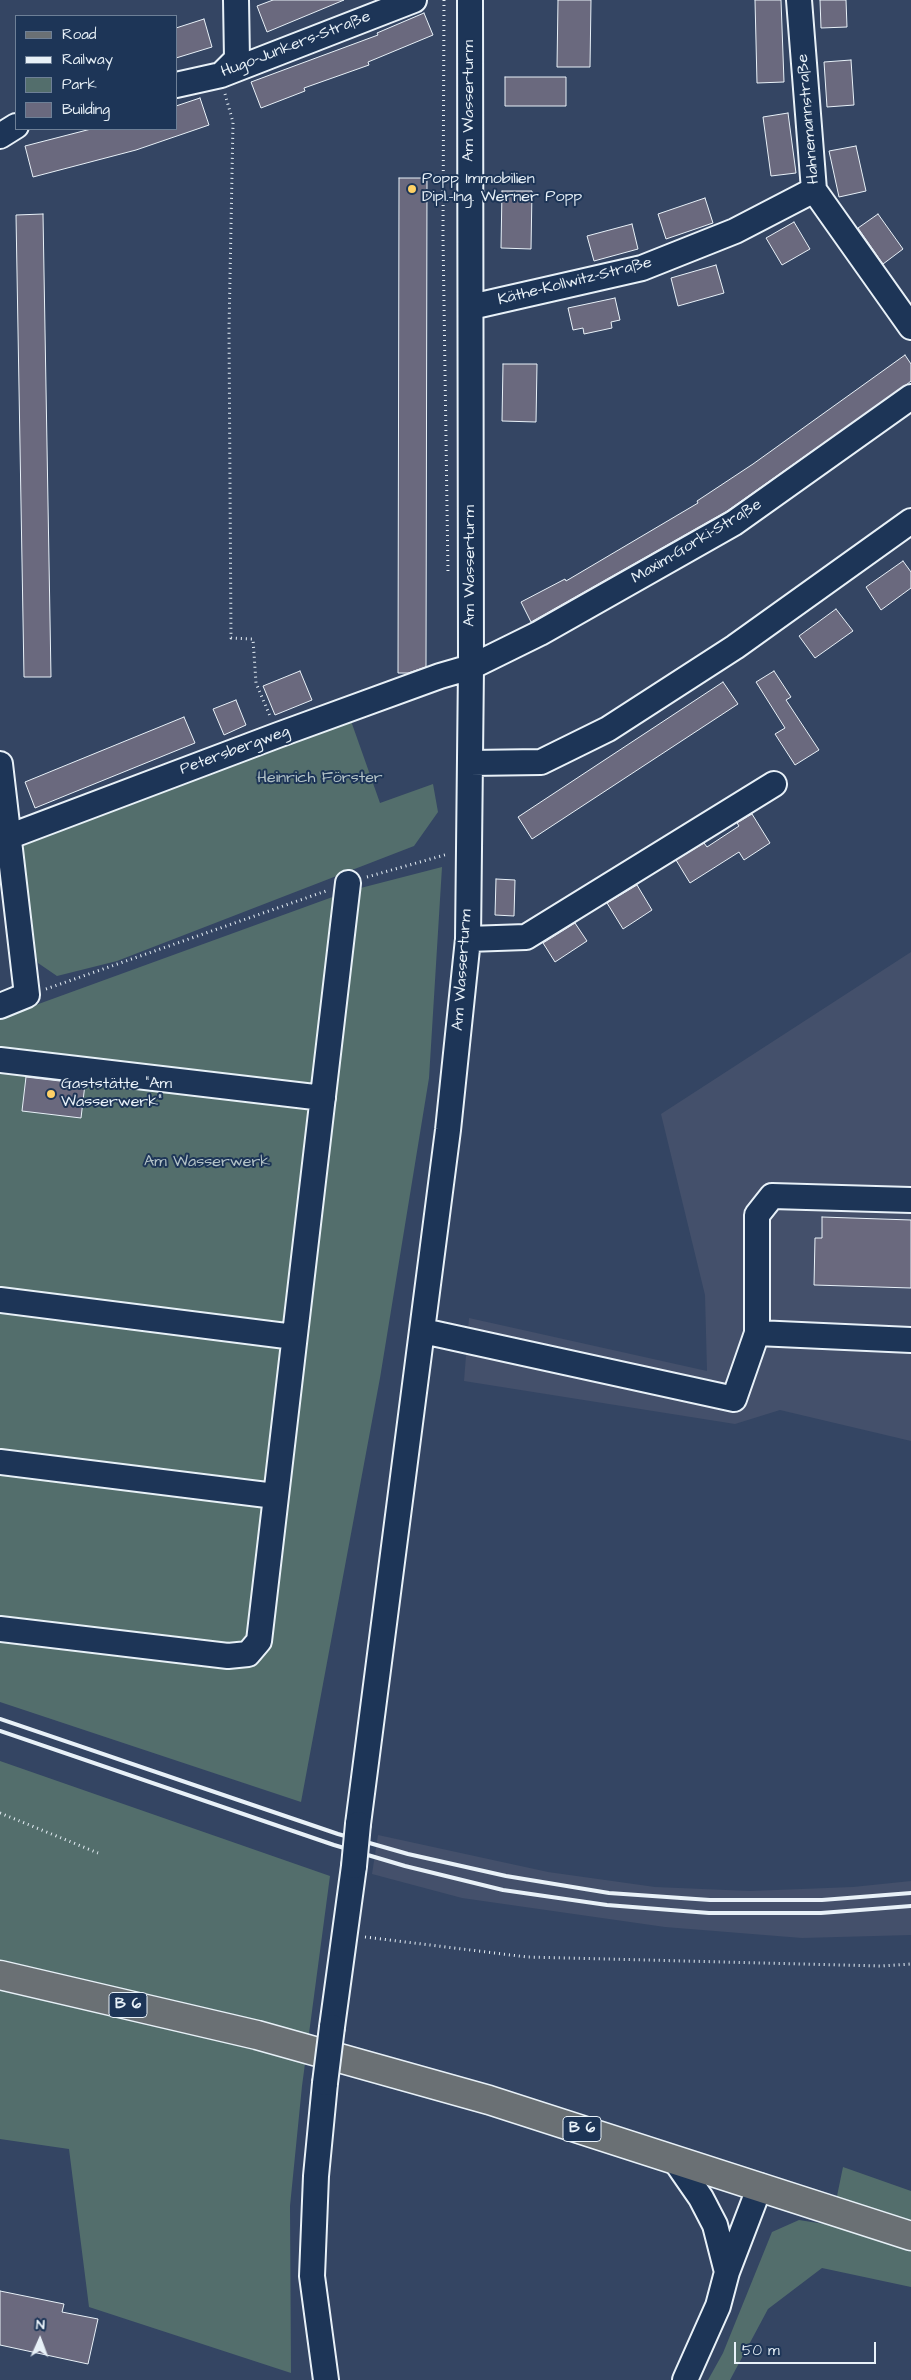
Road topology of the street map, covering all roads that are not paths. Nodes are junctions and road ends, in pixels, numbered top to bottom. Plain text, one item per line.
1 (236, 0) edge
2 (414, 0) edge
3 (470, 0) edge
4 (799, 0) edge
5 (221, 75) junction
6 (178, 85) edge
7 (15, 127) edge
8 (0, 136) edge
9 (814, 190) junction
10 (470, 307) junction
11 (911, 327) edge
12 (911, 397) edge
13 (911, 521) edge
14 (471, 667) junction
15 (470, 763) junction
16 (0, 764) edge
17 (774, 784) dead end
18 (5, 838) edge
19 (348, 883) road end
20 (468, 939) junction
21 (0, 1006) edge
22 (0, 1060) edge
23 (323, 1098) junction
24 (911, 1200) edge
25 (0, 1300) edge
26 (423, 1331) junction
27 (757, 1333) junction
28 (294, 1337) junction
29 (911, 1340) edge
30 (0, 1462) edge
31 (275, 1496) junction
32 (0, 1629) edge
33 (0, 1975) edge
34 (674, 2159) junction
35 (760, 2186) junction
36 (911, 2236) edge
37 (727, 2272) junction
38 (326, 2380) edge
39 (685, 2380) edge

1 - 5 street
2 - 5 street, Hugo-Junkers-Straße
3 - 10 street, Am Wasserturm
4 - 9 street, Hahnemannstraße
5 - 6 street, Hugo-Junkers-Straße
7 - 8 street
9 - 10 street, Käthe-Kollwitz-Straße
9 - 11 street, Hahnemannstraße
10 - 14 street, Am Wasserturm
12 - 14 street, Maxim-Gorki-Straße
13 - 15 street
14 - 15 street, Am Wasserturm
14 - 18 street, Petersbergweg
15 - 20 street, Am Wasserturm
16 - 18 street
17 - 20 street
18 - 21 street
19 - 23 street
20 - 26 street, Am Wasserturm
22 - 23 street
23 - 28 street
24 - 27 street
25 - 28 street
26 - 27 street
26 - 38 street, Am Wasserturm, bridge
27 - 29 street
28 - 31 street
30 - 31 street
31 - 32 street
33 - 34 main road, B 6
34 - 35 main road, B 6
34 - 37 street
35 - 36 main road, B 6
35 - 37 street
37 - 39 street

